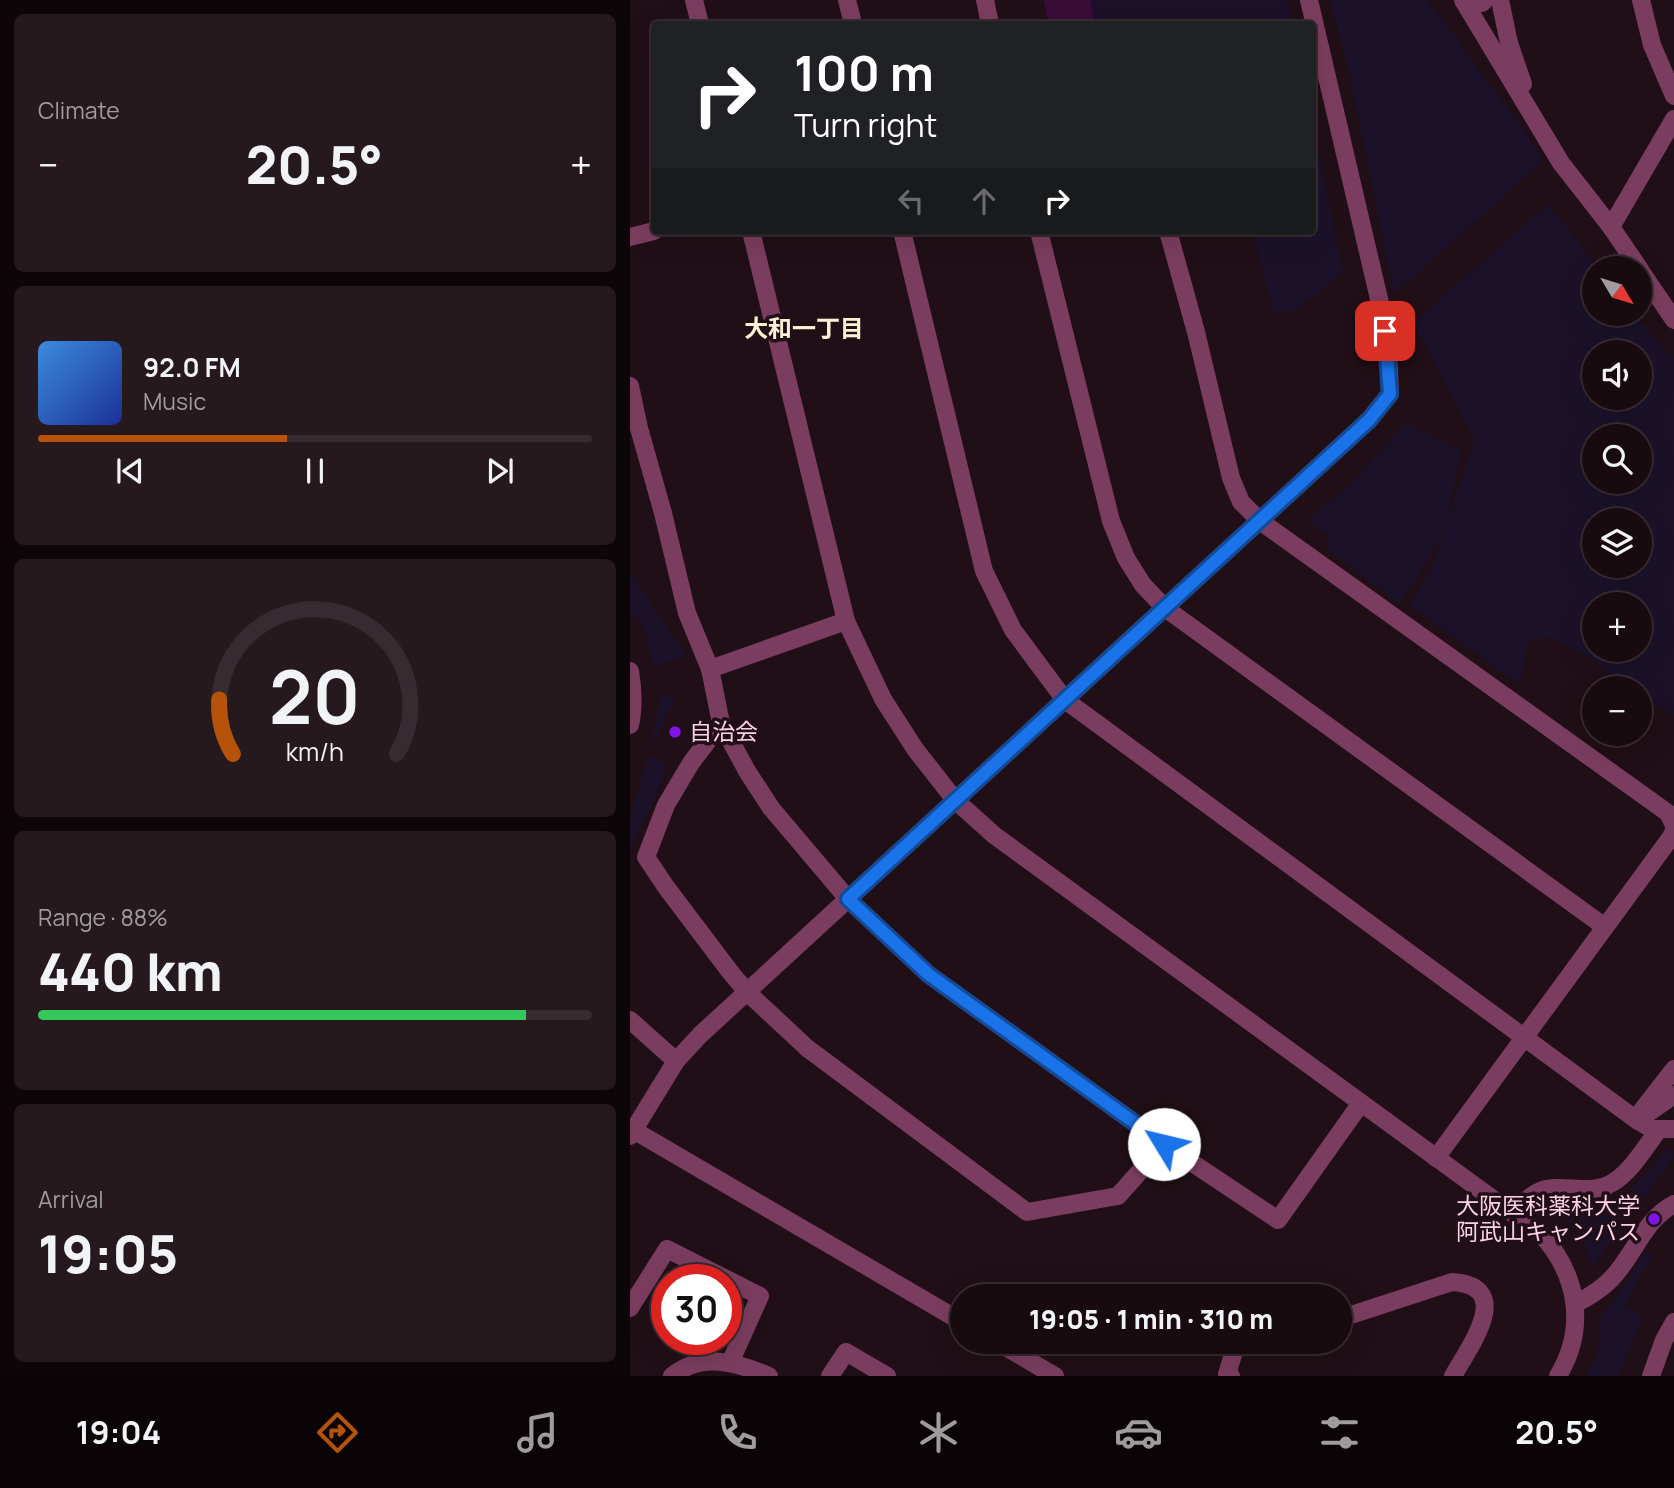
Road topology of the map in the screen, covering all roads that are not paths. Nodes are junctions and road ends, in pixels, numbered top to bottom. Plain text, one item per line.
1 (694, 0) edge
2 (847, 0) edge
3 (985, 0) edge
4 (1309, 0) edge
5 (1466, 0) edge
6 (1485, 0) edge
7 (1500, 0) edge
8 (1641, 0) edge
9 (699, 21) edge
10 (852, 21) edge
11 (989, 21) edge
12 (1314, 21) edge
13 (1316, 30) edge
14 (1674, 96) edge
15 (1674, 119) edge
16 (1536, 121) junction
17 (1611, 227) junction
18 (651, 232) edge
19 (752, 235) edge
20 (903, 235) edge
21 (1040, 235) edge
22 (1169, 235) edge
23 (630, 237) edge
24 (1630, 256) edge
25 (1652, 288) edge
26 (1674, 320) edge
27 (630, 386) edge
28 (634, 429) edge
29 (1260, 521) junction
30 (1165, 608) junction
31 (846, 621) junction
32 (710, 669) junction
33 (630, 671) edge
34 (1065, 700) junction
35 (720, 723) junction
36 (630, 725) edge
37 (955, 800) junction
38 (1674, 825) edge
39 (1674, 830) edge
40 (848, 899) junction
41 (1605, 928) junction
42 (747, 992) junction
43 (630, 1020) edge
44 (1525, 1038) junction
45 (676, 1061) junction
46 (1674, 1069) edge
47 (1674, 1095) edge
48 (1361, 1103) junction
49 (1637, 1119) junction
50 (1666, 1129) edge
51 (631, 1132) edge
52 (1164, 1144) junction
53 (1436, 1158) junction
54 (1674, 1204) edge
55 (1514, 1215) junction
56 (1575, 1304) junction
57 (630, 1308) edge
58 (950, 1315) edge
59 (1352, 1315) edge
60 (1674, 1322) edge
61 (1017, 1354) edge
62 (1233, 1354) edge
63 (730, 1363) junction
64 (672, 1376) edge
65 (769, 1376) edge
66 (830, 1376) edge
67 (887, 1376) edge
68 (1055, 1376) edge
69 (1231, 1376) edge
70 (1453, 1376) edge
71 (1558, 1376) edge
72 (1651, 1376) edge

1 - 9 street
2 - 10 street
3 - 11 street
4 - 12 street
5 - 6 street
5 - 16 street
7 - 16 street
8 - 14 street
13 - 29 street
15 - 17 street
16 - 17 street
17 - 24 street
18 - 23 street
19 - 31 street
20 - 34 street
21 - 30 street
22 - 29 street
25 - 26 street
27 - 28 street
28 - 32 street
29 - 30 street
29 - 38 street
30 - 34 street
30 - 41 street
31 - 32 street
31 - 37 street
32 - 35 street
33 - 36 street
34 - 37 street
34 - 44 street
35 - 40 street
35 - 42 street
37 - 40 street
37 - 48 street
39 - 41 street
40 - 42 street
40 - 52 street
41 - 44 street
42 - 45 street
42 - 52 street
43 - 45 street
44 - 49 street
44 - 53 street
45 - 51 street
46 - 49 street
47 - 49 street
48 - 52 street
48 - 53 street
49 - 50 street
50 - 55 street
51 - 58 street
53 - 55 street
54 - 56 street
55 - 56 street
56 - 71 street
57 - 63 street
59 - 70 street
60 - 72 street
61 - 68 street
62 - 69 street
63 - 64 street
63 - 65 street
66 - 67 street

